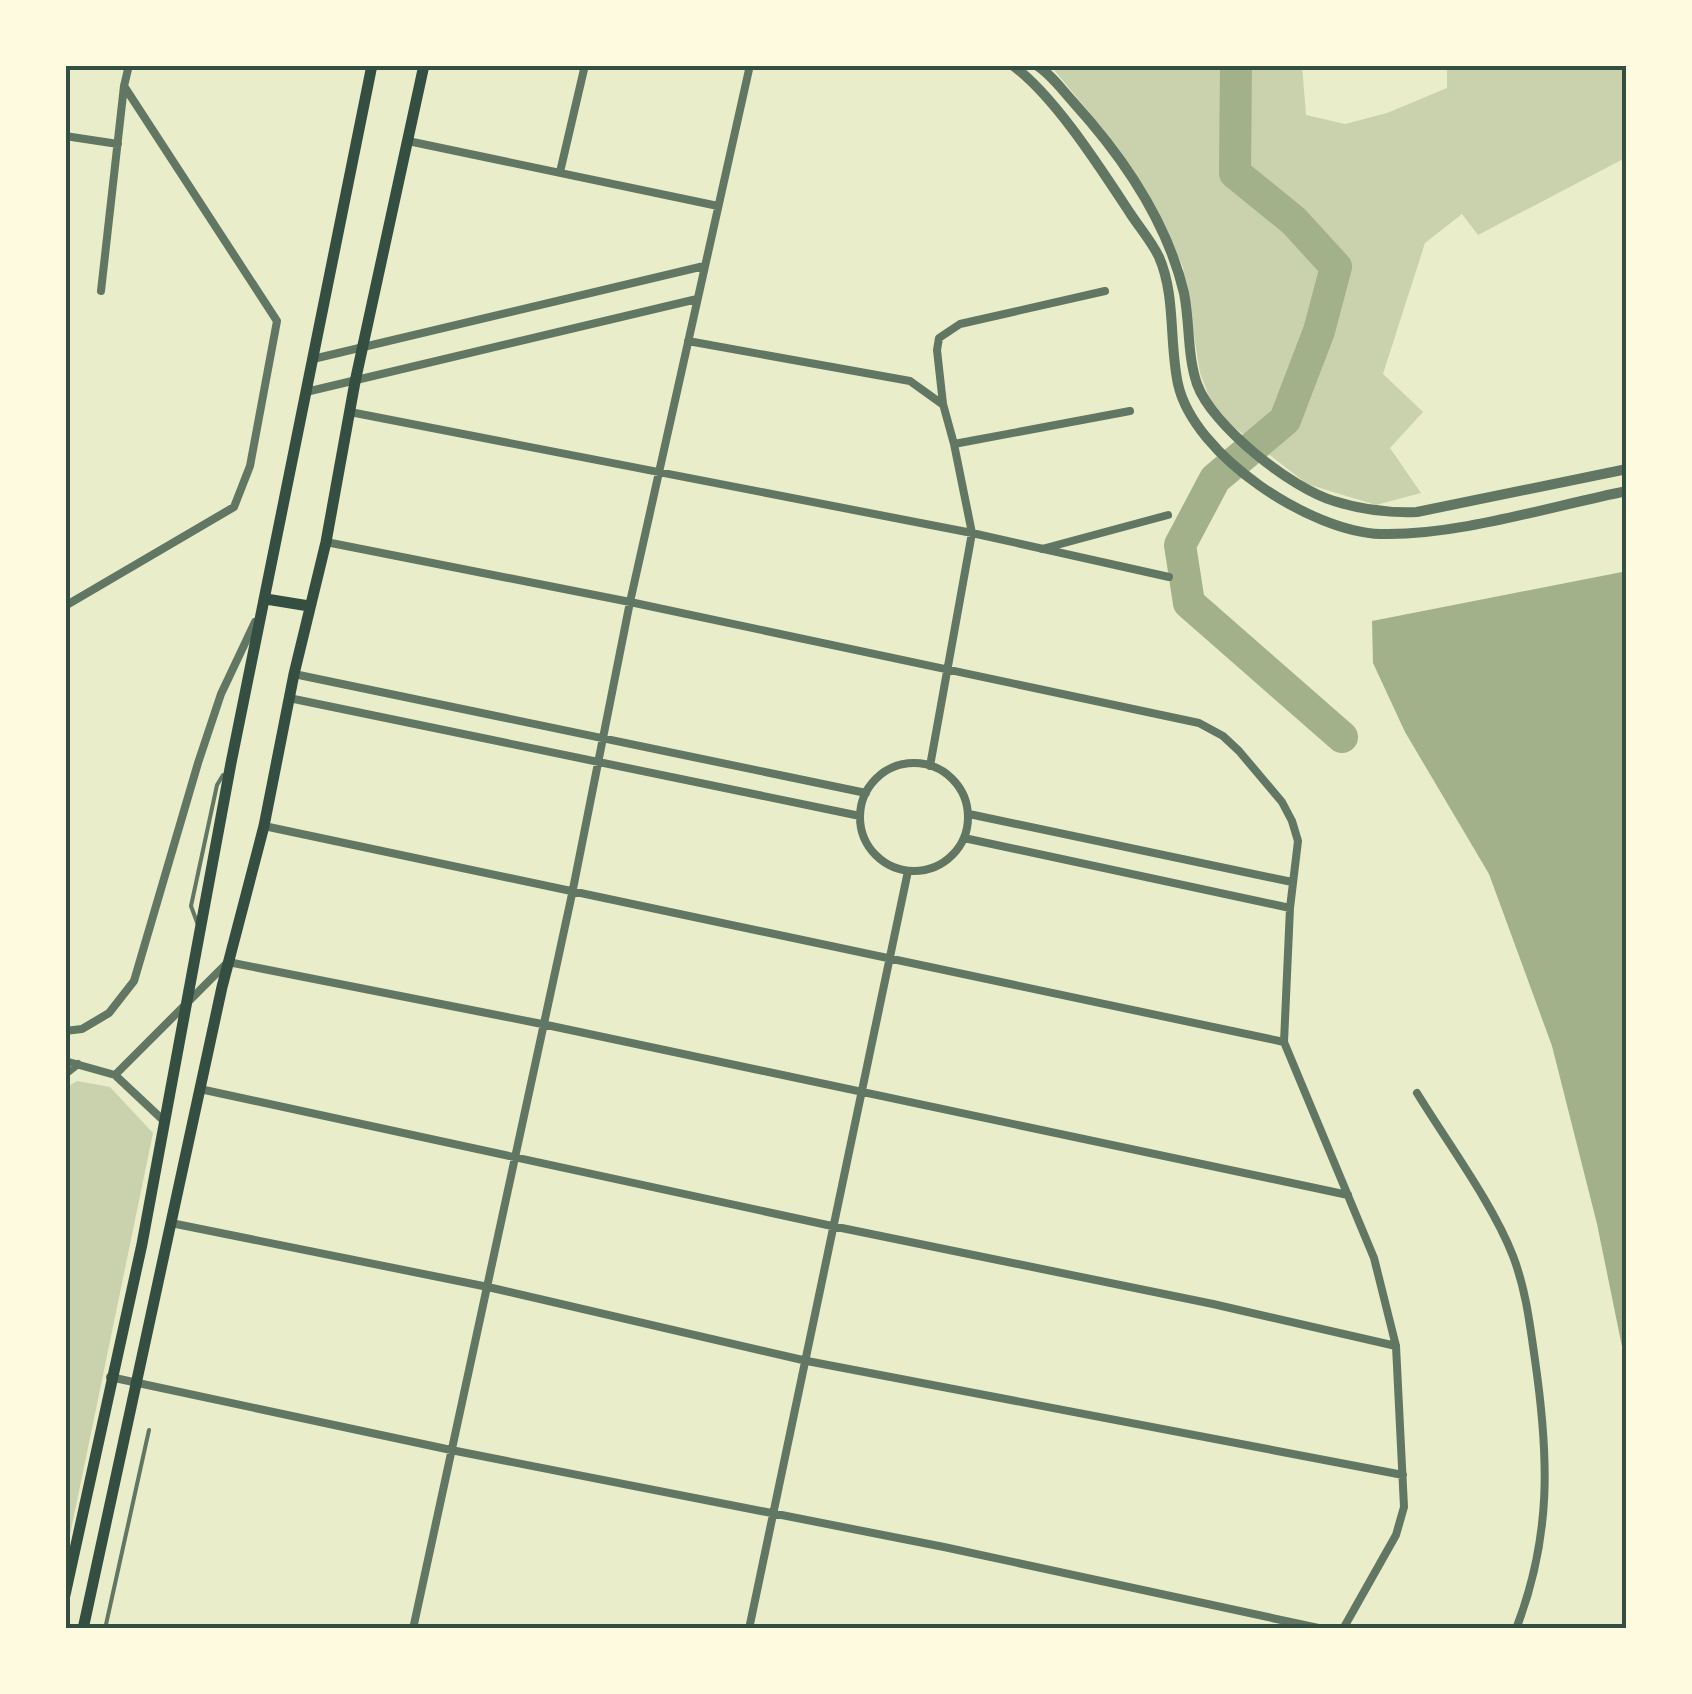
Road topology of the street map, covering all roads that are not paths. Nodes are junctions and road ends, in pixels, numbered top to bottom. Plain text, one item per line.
1 (129, 65) edge
2 (372, 65) edge
3 (424, 65) edge
4 (585, 65) edge
5 (750, 65) edge
6 (1012, 65) edge
7 (1040, 67) edge
8 (124, 86) junction
9 (65, 136) edge
10 (408, 141) junction
11 (118, 144) junction
12 (560, 172) junction
13 (718, 206) junction
14 (704, 266) junction
15 (102, 291) dead end
16 (1106, 291) dead end
17 (697, 299) junction
18 (688, 341) junction
19 (363, 348) junction
20 (313, 359) junction
21 (355, 382) junction
22 (306, 392) junction
23 (943, 404) junction
24 (1130, 411) dead end
25 (349, 412) junction
26 (954, 444) junction
27 (1627, 469) edge
28 (658, 472) junction
29 (1627, 491) edge
30 (1168, 515) dead end
31 (972, 533) junction
32 (326, 542) junction
33 (1040, 550) junction
34 (1168, 577) dead end
35 (266, 599) junction
36 (630, 602) junction
37 (65, 606) edge
38 (309, 606) junction
39 (949, 670) junction
40 (294, 674) junction
41 (289, 698) junction
42 (602, 739) junction
43 (598, 760) junction
44 (930, 766) junction
45 (866, 793) junction
46 (968, 814) junction
47 (860, 816) junction
48 (264, 826) junction
49 (964, 838) junction
50 (908, 871) junction
51 (1292, 882) junction
52 (572, 894) junction
53 (1290, 908) junction
54 (890, 958) junction
55 (228, 962) junction
56 (185, 1007) junction
57 (542, 1024) junction
58 (65, 1031) edge
59 (1284, 1042) junction
60 (65, 1061) edge
61 (78, 1064) junction
62 (65, 1074) edge
63 (115, 1075) junction
64 (200, 1089) junction
65 (860, 1092) junction
66 (1417, 1093) dead end
67 (164, 1121) junction
68 (515, 1158) junction
69 (1348, 1194) junction
70 (172, 1223) junction
71 (832, 1226) junction
72 (488, 1287) junction
73 (1396, 1346) junction
74 (806, 1361) junction
75 (110, 1377) junction
76 (137, 1383) junction
77 (149, 1430) dead end
78 (451, 1450) junction
79 (1403, 1475) junction
80 (774, 1512) junction
81 (65, 1595) edge
82 (82, 1629) edge
83 (105, 1629) edge
84 (413, 1629) edge
85 (749, 1629) edge
86 (1323, 1629) edge
87 (1343, 1629) edge
88 (1516, 1629) edge

1 - 8 street
2 - 20 main road
3 - 10 main road
4 - 12 street
5 - 13 street
6 - 29 street
7 - 27 street
8 - 11 street
8 - 37 street
9 - 11 street
10 - 12 street
10 - 19 main road
11 - 15 street
12 - 13 street
13 - 14 street
14 - 17 street
14 - 19 street
16 - 23 street
17 - 18 street
17 - 21 street
18 - 23 street
18 - 28 street
19 - 20 street
19 - 21 main road
20 - 22 main road
21 - 22 street
21 - 25 main road
22 - 35 main road
23 - 26 street
24 - 26 street
25 - 28 street
25 - 32 main road
26 - 31 street
28 - 31 street
28 - 36 street
30 - 33 street
31 - 33 street
31 - 39 street
32 - 36 street
32 - 38 main road
33 - 34 street
35 - 38 main road
35 - 56 main road
35 - 58 street
36 - 39 street
36 - 42 street
38 - 40 main road
39 - 44 street
39 - 51 street
40 - 41 main road
40 - 42 street
41 - 43 street
41 - 48 main road
42 - 43 street
42 - 45 street
43 - 47 street
43 - 52 street
44 - 45 street
44 - 46 street
45 - 47 street
46 - 49 street
46 - 51 street
47 - 50 street
48 - 52 street
48 - 55 main road
49 - 50 street
49 - 53 street
50 - 54 street
51 - 53 street
52 - 54 street
52 - 57 street
53 - 59 street
54 - 59 street
54 - 65 street
55 - 56 street
55 - 57 street
55 - 64 main road
56 - 63 street
56 - 67 main road
57 - 65 street
57 - 68 street
59 - 69 street
60 - 61 street
61 - 62 street
61 - 63 street
63 - 67 street
64 - 68 street
64 - 70 main road
65 - 69 street
65 - 71 street
66 - 88 street
67 - 75 main road
68 - 71 street
68 - 72 street
69 - 73 street
70 - 72 street
70 - 76 main road
71 - 73 street
71 - 74 street
72 - 74 street
72 - 78 street
73 - 79 street
74 - 79 street
74 - 80 street
75 - 76 street
75 - 81 main road
76 - 78 street
76 - 82 main road
77 - 83 lane
78 - 80 street
78 - 84 street
79 - 87 street
80 - 85 street
80 - 86 street

